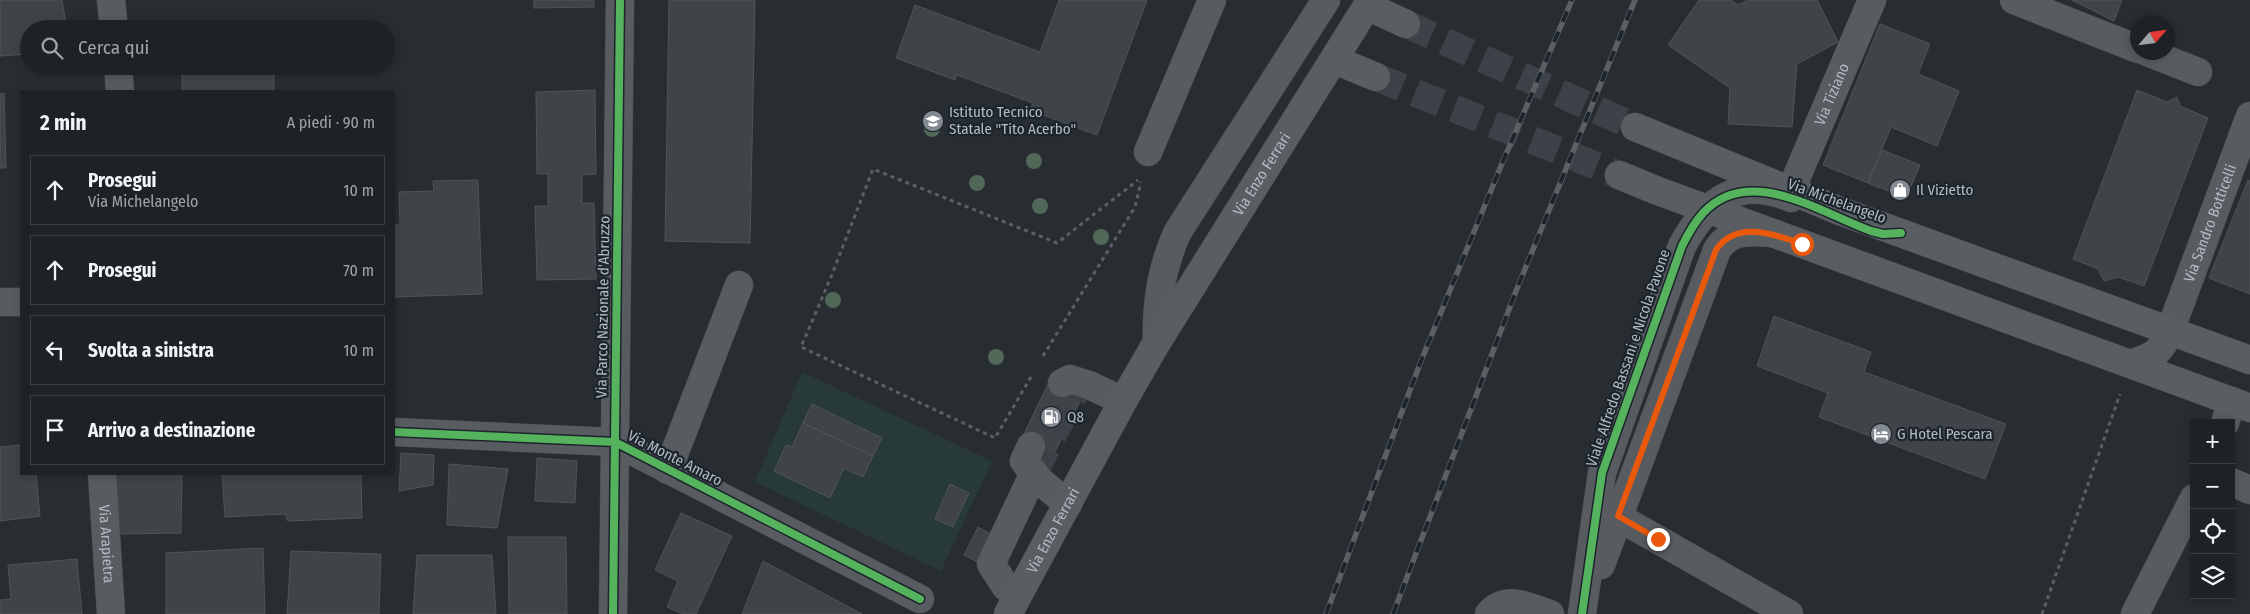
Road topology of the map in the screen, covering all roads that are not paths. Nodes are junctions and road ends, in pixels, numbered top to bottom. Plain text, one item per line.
1 (111, 0) edge
2 (620, 0) edge
3 (1212, 0) edge
4 (1326, 0) edge
5 (1872, 0) edge
6 (2014, 0) edge
7 (1369, 3) edge
8 (113, 20) edge
9 (1406, 24) tunnel mouth
10 (2130, 46) edge
11 (1335, 60) junction
12 (2167, 60) edge
13 (2198, 72) dead end
14 (119, 75) edge
15 (1376, 76) tunnel mouth
16 (120, 90) edge
17 (2250, 116) edge
18 (1635, 128) tunnel mouth
19 (1148, 152) dead end
20 (1619, 175) tunnel mouth
21 (1791, 190) junction
22 (1658, 192) junction
23 (1708, 208) junction
24 (1773, 233) junction
25 (1900, 233) junction
26 (1682, 246) junction
27 (739, 285) dead end
28 (0, 302) edge
29 (20, 302) edge
30 (2170, 331) junction
31 (1157, 342) junction
32 (2250, 360) edge
33 (2127, 375) junction
34 (1062, 383) dead end
35 (1123, 401) junction
36 (2235, 411) edge
37 (395, 432) edge
38 (615, 442) junction
39 (1031, 446) tunnel mouth
40 (668, 470) junction
41 (1034, 473) junction
42 (102, 475) edge
43 (2235, 484) edge
44 (2250, 490) edge
45 (1068, 504) junction
46 (2190, 506) edge
47 (1607, 518) junction
48 (920, 599) dead end
49 (1013, 605) edge
50 (112, 614) edge
51 (613, 614) edge
52 (1489, 614) edge
53 (1550, 614) edge
54 (1583, 614) edge
55 (1788, 614) edge
56 (2135, 614) edge

1 - 8 street
2 - 38 street, Via Parco Nazionale d'Abruzzo
3 - 19 street
4 - 31 street, Via Enzo Ferrari
5 - 21 street, Via Tiziano
6 - 10 street
7 - 9 main road
7 - 11 main road, Via Enzo Ferrari
11 - 15 main road
11 - 31 main road, Via Enzo Ferrari
12 - 13 street
14 - 16 street
17 - 30 street, Via Sandro Botticelli
18 - 21 main road, Via Michelangelo
20 - 22 main road
21 - 25 main road, Via Michelangelo
22 - 23 main road
22 - 26 street, Viale Alfredo Bassani e Nicola Pavone
23 - 24 main road
23 - 25 street, Via Michelangelo
23 - 26 street, Viale Alfredo Bassani e Nicola Pavone
24 - 33 main road
24 - 47 street, Viale Alfredo Bassani e Nicola Pavone
25 - 30 main road, Via Michelangelo
26 - 47 street, Viale Alfredo Bassani e Nicola Pavone
27 - 40 street
28 - 29 street
30 - 32 main road, Via Michelangelo
30 - 33 main road
31 - 35 main road, Via Enzo Ferrari
33 - 36 main road
34 - 35 street
35 - 45 main road, Via Enzo Ferrari
37 - 38 street, Via Monte Amaro
38 - 40 street, Via Monte Amaro
38 - 51 street, Via Parco Nazionale d'Abruzzo
39 - 41 street
40 - 48 street, Via Monte Amaro
41 - 45 street
41 - 49 street
42 - 50 street, Via Arapietra
43 - 44 street
45 - 49 main road, Via Enzo Ferrari
46 - 56 street
47 - 54 street, Viale Alfredo Bassani e Nicola Pavone
47 - 55 street
52 - 53 street

